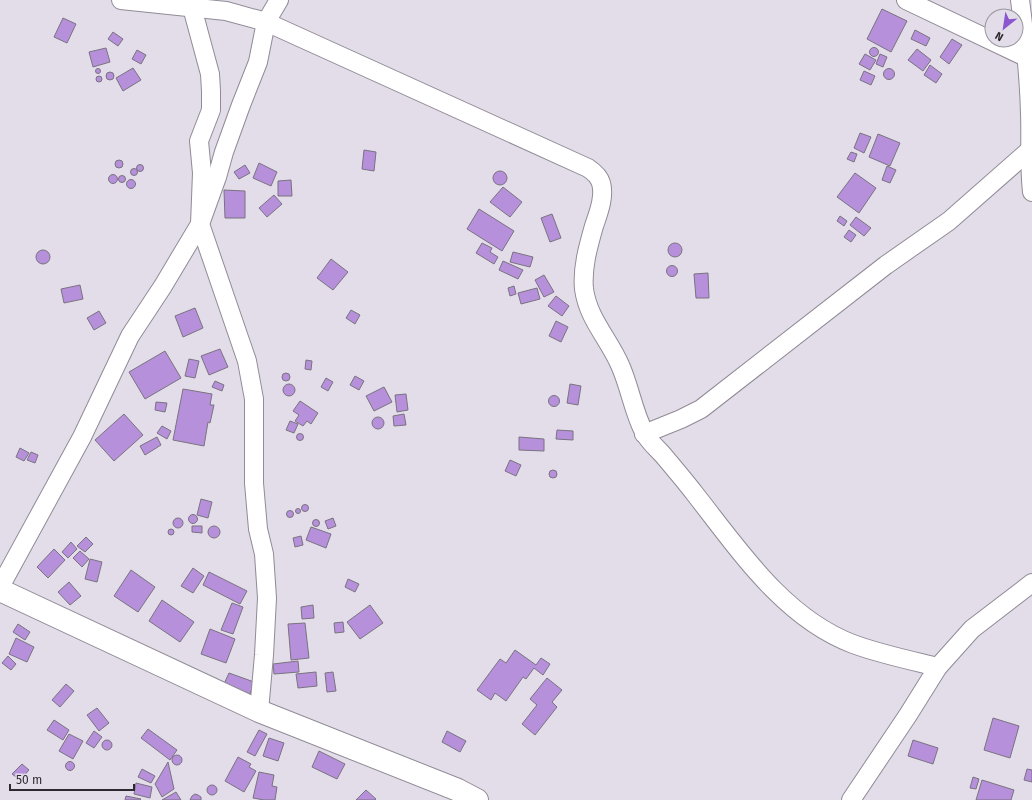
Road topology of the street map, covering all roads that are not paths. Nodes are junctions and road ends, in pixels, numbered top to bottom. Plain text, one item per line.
1 (121, 0) edge
2 (279, 0) edge
3 (906, 0) edge
4 (1020, 0) edge
5 (191, 3) edge
6 (266, 22) junction
7 (1030, 58) edge
8 (1031, 148) edge
9 (1032, 192) edge
10 (200, 224) junction
11 (644, 434) junction
12 (1032, 583) edge
13 (0, 588) edge
14 (938, 667) junction
15 (259, 711) junction
16 (477, 800) edge
17 (851, 800) edge

1 - 5 street
2 - 6 street
3 - 7 street
4 - 7 street
5 - 6 street
5 - 10 street
6 - 10 street
6 - 11 street
7 - 8 street
8 - 9 street
8 - 11 street
10 - 13 street
10 - 15 street
11 - 14 street
12 - 14 street
13 - 15 main road
14 - 17 street
15 - 16 main road

